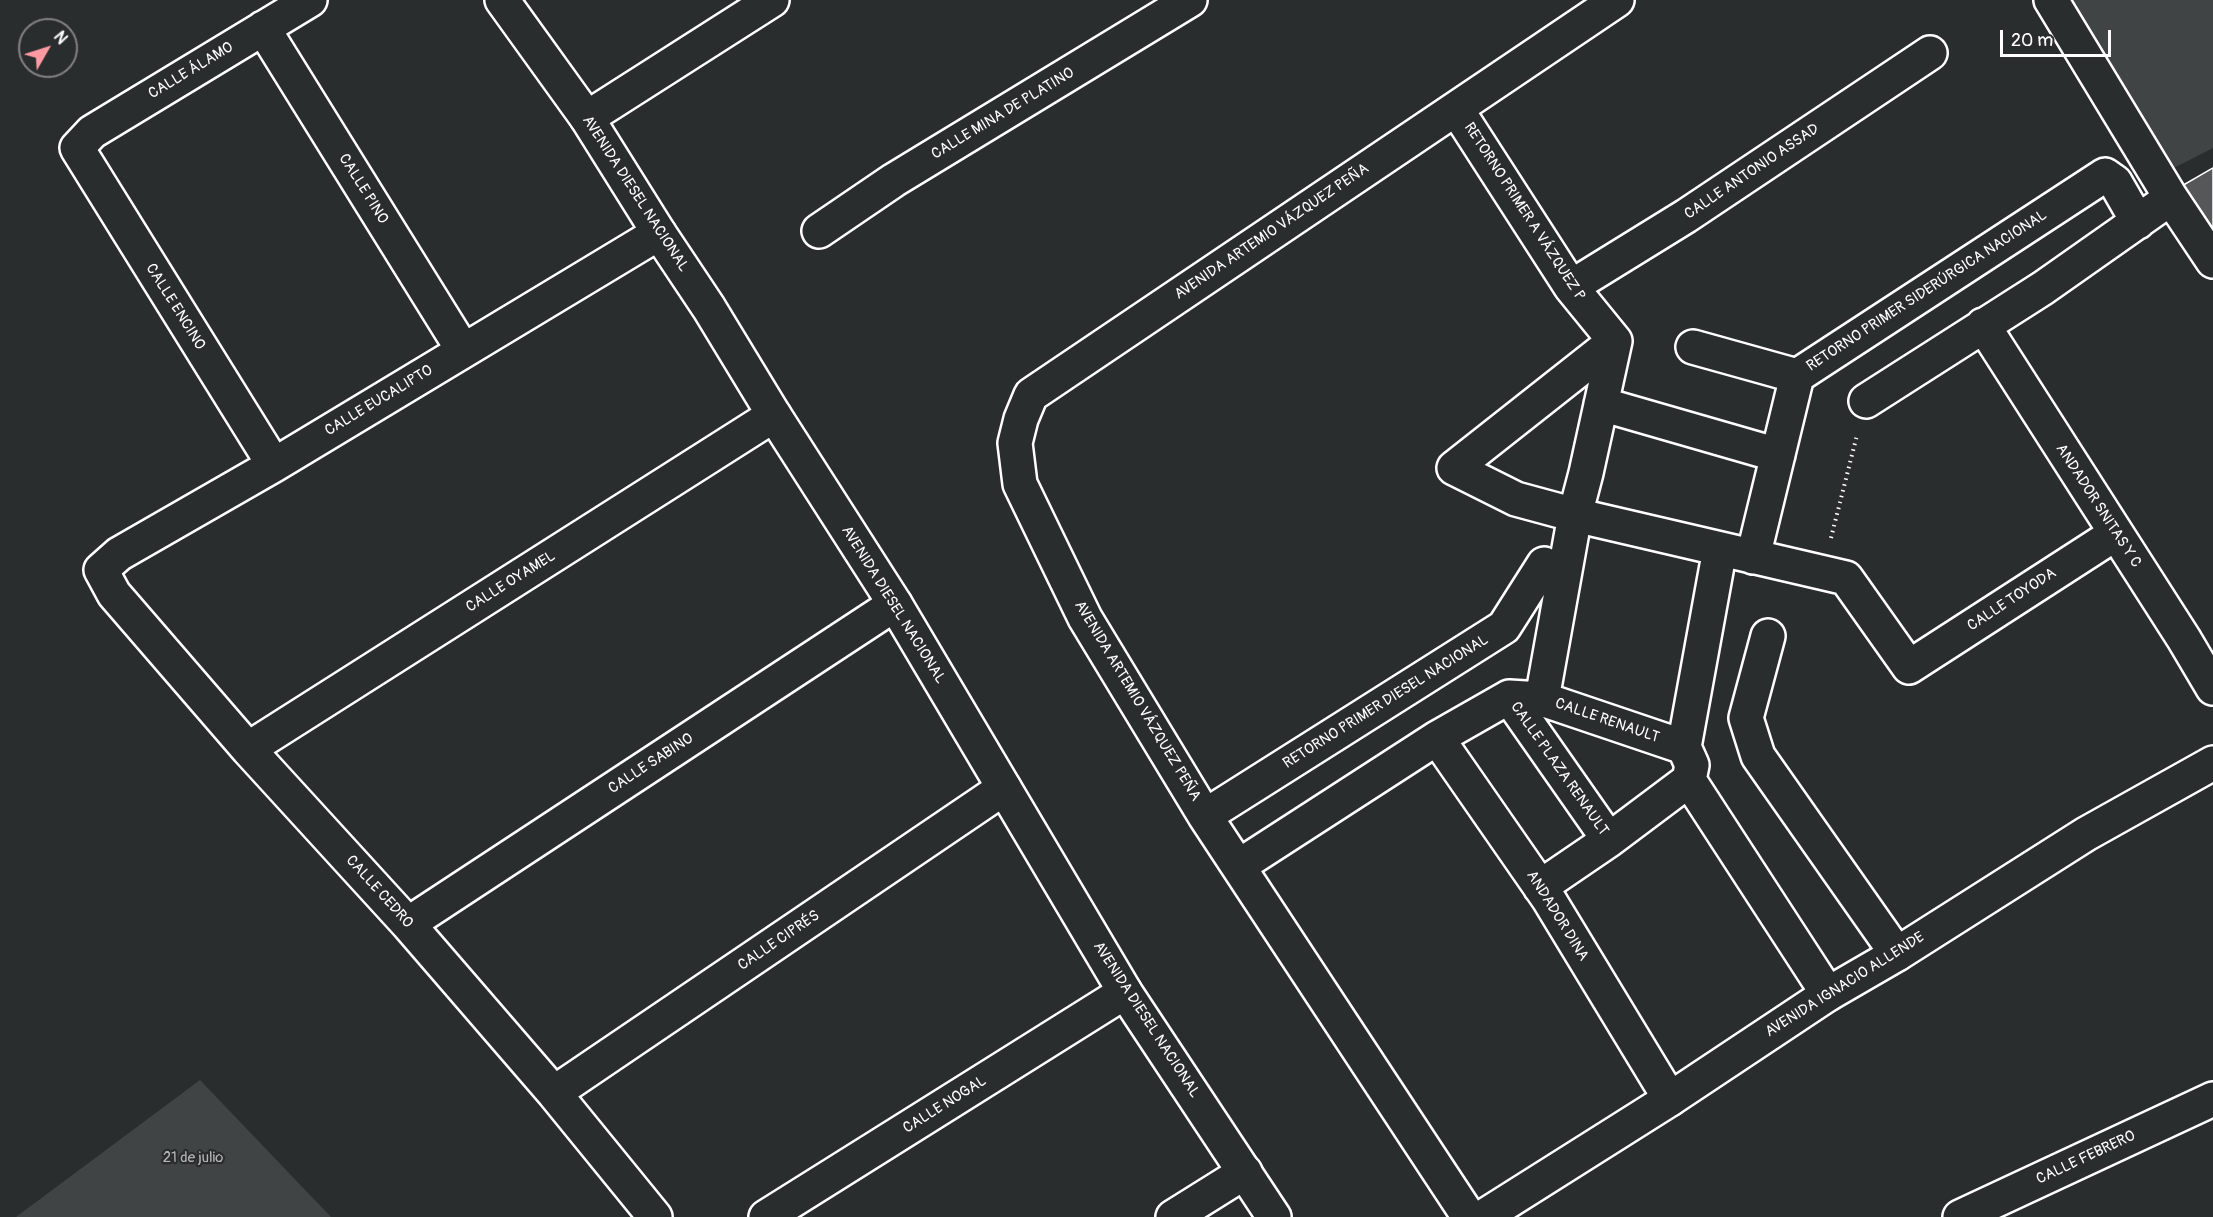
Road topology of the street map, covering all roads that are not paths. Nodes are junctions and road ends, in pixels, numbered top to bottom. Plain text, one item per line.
1 (310, 0) edge
2 (502, 0) edge
3 (772, 0) edge
4 (1190, 0) edge
5 (1617, 0) edge
6 (2051, 0) edge
7 (263, 28) junction
8 (1930, 53) dead end
9 (1457, 110) junction
10 (587, 118) junction
11 (77, 148) joint
12 (2171, 198) junction
13 (2138, 222) junction
14 (819, 231) dead end
15 (659, 234) junction
16 (2213, 261) edge
17 (1571, 287) junction
18 (1983, 325) junction
19 (1615, 341) junction
20 (1692, 347) dead end
21 (463, 350) junction
22 (1797, 376) junction
23 (1866, 401) road end
24 (1601, 404) junction
25 (774, 415) junction
26 (1778, 455) junction
27 (274, 465) junction
28 (1575, 515) junction
29 (2115, 534) junction
30 (1720, 549) junction
31 (1753, 557) junction
32 (1544, 564) dead end
33 (101, 570) joint
34 (895, 604) junction
35 (1768, 636) dead end
36 (2213, 688) edge
37 (1509, 697) junction
38 (1542, 699) junction
39 (1437, 738) junction
40 (248, 749) junction
41 (2210, 773) edge
42 (1692, 775) junction
43 (1004, 788) junction
44 (1205, 816) junction
45 (1609, 840) junction
46 (1239, 866) junction
47 (1540, 887) junction
48 (408, 924) junction
49 (1897, 954) junction
50 (1125, 992) junction
51 (1828, 994) junction
52 (554, 1094) junction
53 (1670, 1099) junction
54 (2213, 1099) edge
55 (1245, 1173) junction
56 (655, 1217) edge
57 (766, 1217) edge
58 (1173, 1217) edge
59 (1274, 1217) edge
60 (1469, 1217) edge
61 (1483, 1217) edge
62 (1960, 1217) edge

1 - 7 street, CALLE ÁLAMO
2 - 10 street, AVENIDA DIESEL NACIONAL
3 - 10 street
4 - 14 street, CALLE MINA DE PLATINO
5 - 9 street, AVENIDA ARTEMIO VÁZQUEZ PEÑA
6 - 12 street
7 - 11 street, CALLE ÁLAMO
7 - 21 street, CALLE PINO
8 - 17 street, CALLE ANTONIO ASSAD
9 - 17 street, RETORNO PRIMER A VÁZQUEZ P
9 - 44 street, AVENIDA ARTEMIO VÁZQUEZ PEÑA
10 - 15 street, AVENIDA DIESEL NACIONAL
11 - 27 street, CALLE ENCINO
12 - 13 street
12 - 16 street
13 - 18 street
13 - 22 street, RETORNO PRIMER SIDERÚRGICA NACIONAL
15 - 21 street, CALLE EUCALIPTO
15 - 25 street, AVENIDA DIESEL NACIONAL
17 - 19 street, RETORNO PRIMER A VÁZQUEZ P
18 - 23 street
18 - 29 street, ANDADOR SNITAS Y C
19 - 24 street
19 - 28 street
20 - 22 street
21 - 27 street, CALLE EUCALIPTO
22 - 26 street, RETORNO PRIMER SIDERÚRGICA NACIONAL
24 - 26 street
24 - 28 street
25 - 34 street, AVENIDA DIESEL NACIONAL
25 - 40 street, CALLE OYAMEL
26 - 31 street, RETORNO PRIMER SIDERÚRGICA NACIONAL
27 - 33 street, CALLE EUCALIPTO
28 - 30 street
28 - 38 street
29 - 31 street, CALLE TOYODA
29 - 36 street, ANDADOR SNITAS Y C
30 - 31 street
30 - 42 street
32 - 44 street, RETORNO PRIMER DIESEL NACIONAL
33 - 40 street, CALLE CEDRO
34 - 43 street, AVENIDA DIESEL NACIONAL
34 - 48 street, CALLE SABINO
35 - 49 street
37 - 38 street, CALLE RENAULT
37 - 39 street
37 - 45 street, CALLE PLAZA RENAULT
38 - 42 street, CALLE RENAULT
39 - 46 street
39 - 47 street, ANDADOR DINA
40 - 48 street, CALLE CEDRO
41 - 49 street, AVENIDA IGNACIO ALLENDE
42 - 45 street
42 - 51 street
43 - 50 street, AVENIDA DIESEL NACIONAL
43 - 52 street, CALLE CIPRÉS
44 - 46 street, AVENIDA ARTEMIO VÁZQUEZ PEÑA
45 - 47 street
46 - 60 street, AVENIDA ARTEMIO VÁZQUEZ PEÑA
47 - 53 street, ANDADOR DINA
48 - 52 street, CALLE CEDRO
49 - 51 street, AVENIDA IGNACIO ALLENDE
50 - 55 street, AVENIDA DIESEL NACIONAL
50 - 57 street, CALLE NOGAL
51 - 53 street, AVENIDA IGNACIO ALLENDE
52 - 56 street, CALLE CEDRO
53 - 61 street, AVENIDA IGNACIO ALLENDE
54 - 62 street, CALLE FEBRERO
55 - 58 street
55 - 59 street, AVENIDA DIESEL NACIONAL

